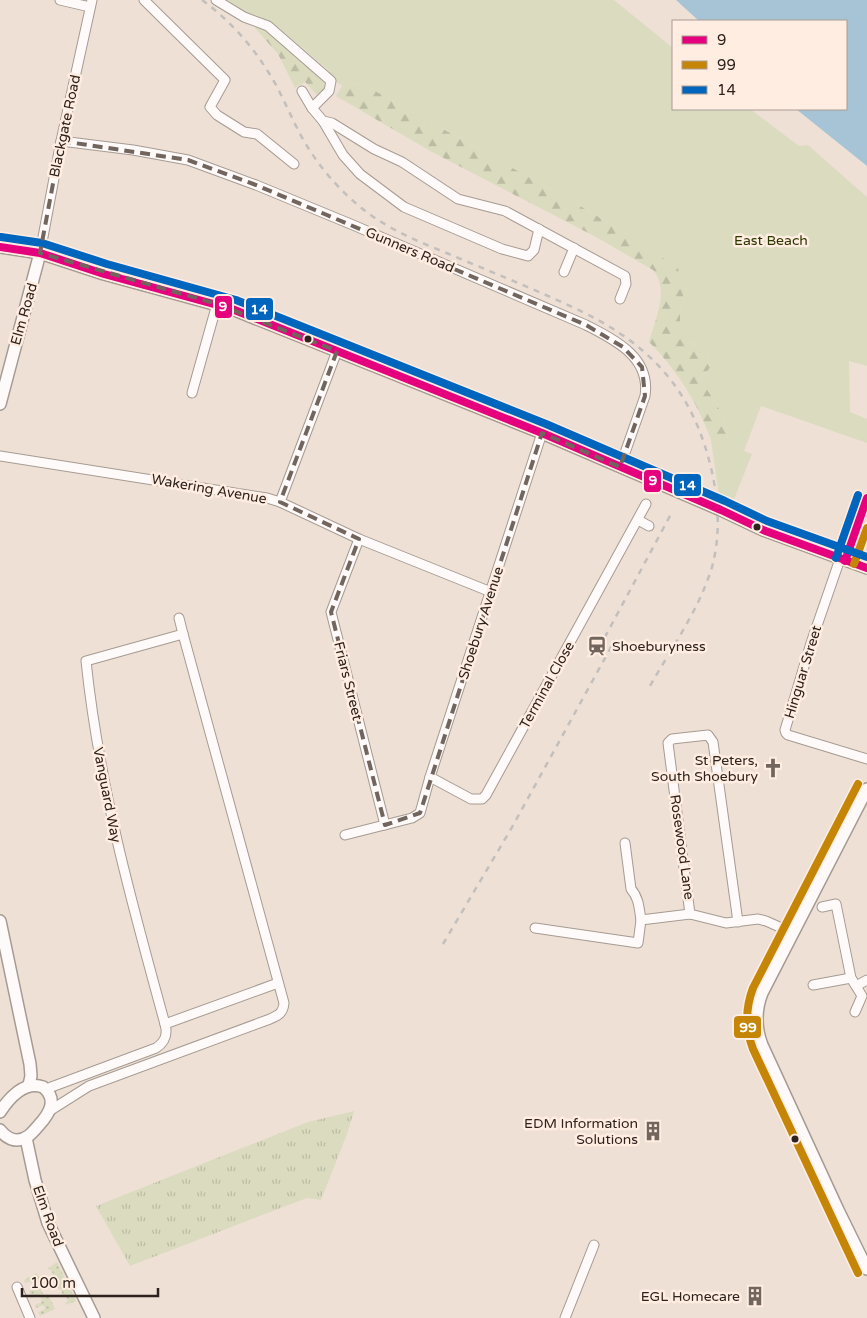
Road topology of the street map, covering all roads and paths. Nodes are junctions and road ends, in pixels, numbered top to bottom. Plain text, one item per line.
1 (60, 0) edge
2 (144, 0) edge
3 (216, 0) edge
4 (91, 3) edge
5 (302, 91) dead end
6 (312, 108) junction
7 (323, 121) junction
8 (61, 141) junction
9 (294, 164) dead end
10 (540, 229) junction
11 (0, 247) edge
12 (574, 248) junction
13 (40, 253) junction
14 (564, 272) dead end
15 (620, 299) dead end
16 (217, 304) junction
17 (337, 351) junction
18 (192, 393) dead end
19 (0, 404) edge
20 (542, 433) junction
21 (0, 456) edge
22 (620, 467) junction
23 (867, 498) edge
24 (280, 502) junction
25 (646, 504) dead end
26 (638, 520) junction
27 (649, 526) dead end
28 (359, 539) junction
29 (843, 560) junction
30 (867, 568) edge
31 (491, 592) junction
32 (178, 618) dead end
33 (182, 634) junction
34 (867, 759) edge
35 (430, 777) junction
36 (867, 789) edge
37 (385, 825) junction
38 (344, 835) dead end
39 (625, 843) dead end
40 (822, 907) dead end
41 (690, 914) junction
42 (641, 920) junction
43 (0, 921) edge
44 (738, 922) junction
45 (535, 928) dead end
46 (794, 932) junction
47 (867, 980) edge
48 (853, 982) junction
49 (278, 983) junction
50 (813, 985) dead end
51 (855, 1012) dead end
52 (165, 1024) junction
53 (139, 1054) junction
54 (143, 1067) junction
55 (29, 1086) junction
56 (46, 1089) junction
57 (51, 1110) junction
58 (0, 1112) edge
59 (0, 1130) edge
60 (26, 1138) junction
61 (594, 1245) dead end
62 (867, 1268) edge
63 (17, 1287) dead end
64 (31, 1318) edge
65 (94, 1318) edge
66 (565, 1318) edge

1 - 4 street
2 - 9 street
3 - 6 street
4 - 8 street, Blackgate Road
5 - 6 street
6 - 7 street
7 - 10 street
7 - 10 street
8 - 13 street, Blackgate Road
8 - 22 street, Gunners Road
10 - 12 street
11 - 13 street
12 - 14 street
12 - 15 street
13 - 16 street
13 - 19 street, Elm Road
16 - 17 street
16 - 18 street
17 - 20 street
17 - 24 street
20 - 22 street
20 - 31 street, Shoebury Avenue
21 - 24 street, Wakering Avenue
22 - 29 street
23 - 29 street
24 - 28 street, Wakering Avenue
25 - 26 street, Terminal Close
26 - 27 street
26 - 35 street, Terminal Close
28 - 31 street, Wakering Avenue
28 - 37 street, Friars Street
29 - 30 street
29 - 34 street, Hinguar Street
31 - 35 street, Shoebury Avenue
32 - 33 street
33 - 49 street
33 - 52 street, Vanguard Way
35 - 37 street, Shoebury Avenue
36 - 46 street
37 - 38 street
39 - 42 street
40 - 48 street
41 - 42 street, Rosewood Lane
41 - 44 street, Rosewood Lane
41 - 44 street, Rosewood Lane
42 - 45 street
43 - 55 street
44 - 46 street, Rosewood Lane
46 - 62 street
47 - 48 street
48 - 50 street
48 - 51 street
49 - 52 street
49 - 54 street
52 - 53 street
53 - 54 street
53 - 56 street
54 - 57 street
55 - 56 street
55 - 58 street
56 - 57 street
57 - 60 street
59 - 60 street
60 - 65 street, Elm Road
61 - 66 street
63 - 64 street

